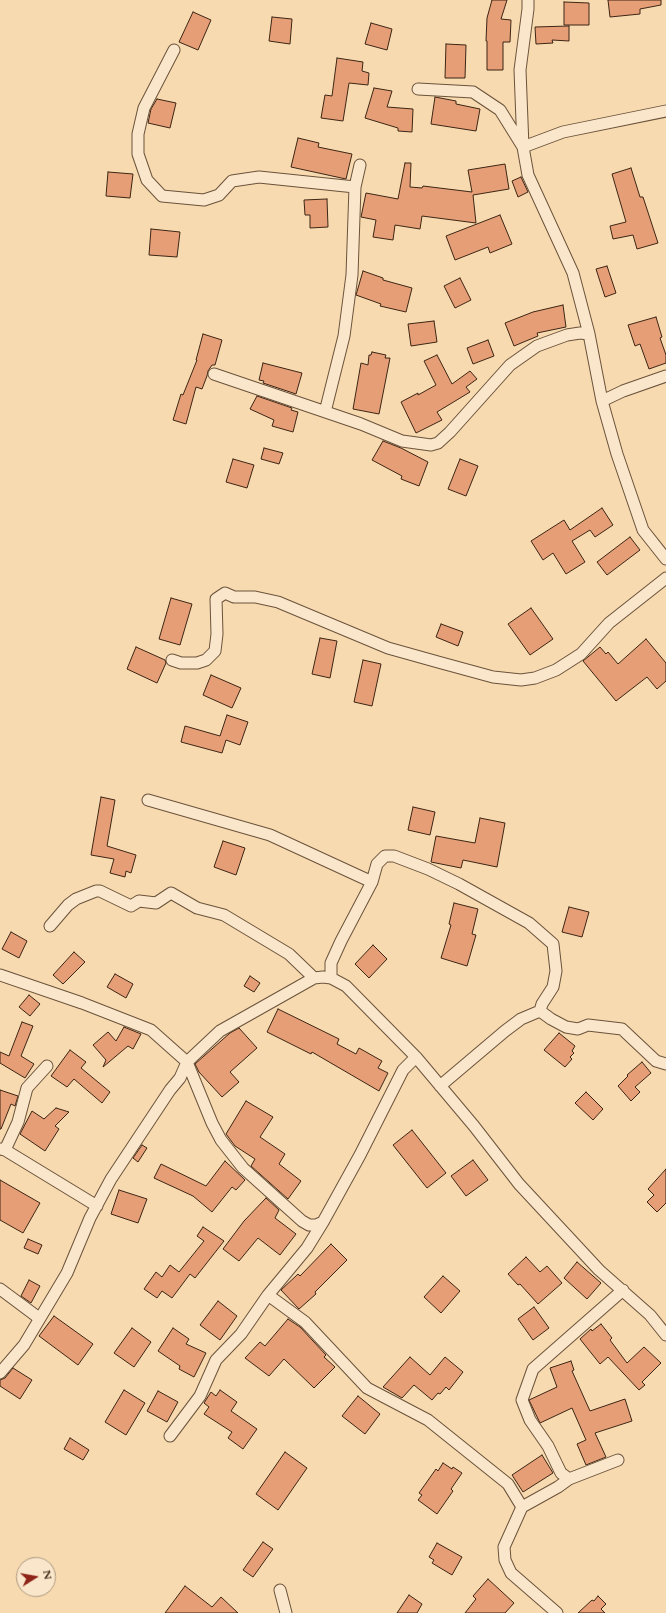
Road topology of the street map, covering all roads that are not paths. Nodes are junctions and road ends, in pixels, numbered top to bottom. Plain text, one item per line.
1 (528, 0) edge
2 (174, 50) dead end
3 (418, 89) dead end
4 (666, 111) edge
5 (523, 147) junction
6 (360, 166) dead end
7 (355, 187) junction
8 (589, 334) junction
9 (214, 374) dead end
10 (666, 376) edge
11 (602, 401) junction
12 (325, 412) junction
13 (666, 559) edge
14 (666, 578) edge
15 (172, 660) dead end
16 (148, 800) dead end
17 (372, 882) junction
18 (50, 926) dead end
19 (0, 975) edge
20 (314, 978) junction
21 (331, 978) junction
22 (540, 1011) junction
23 (416, 1057) junction
24 (187, 1062) junction
25 (666, 1064) edge
26 (47, 1066) dead end
27 (440, 1086) junction
28 (2, 1150) edge
29 (97, 1206) junction
30 (324, 1222) junction
31 (0, 1289) edge
32 (623, 1290) junction
33 (268, 1296) junction
34 (39, 1318) junction
35 (666, 1335) edge
36 (0, 1373) edge
37 (170, 1436) dead end
38 (618, 1460) dead end
39 (569, 1479) junction
40 (522, 1507) junction
41 (280, 1590) dead end
42 (286, 1613) edge
43 (557, 1613) edge

1 - 5 street
2 - 7 street
3 - 5 street
4 - 5 street
5 - 8 street
6 - 7 street
7 - 12 street
8 - 11 street
8 - 12 street
9 - 12 street
10 - 11 street
11 - 13 street
14 - 15 street
16 - 17 street
17 - 21 street
17 - 22 street
18 - 20 street
19 - 24 street
20 - 21 street
20 - 24 street
21 - 23 street
22 - 25 street
22 - 27 street
23 - 27 street
23 - 30 street
24 - 29 street
24 - 30 street
26 - 28 street
27 - 32 street
28 - 29 street
29 - 34 street
30 - 33 street
31 - 34 street
32 - 35 street
32 - 39 street
33 - 37 street
33 - 40 street
34 - 36 street
38 - 39 street
39 - 40 street
40 - 43 street
41 - 42 street

